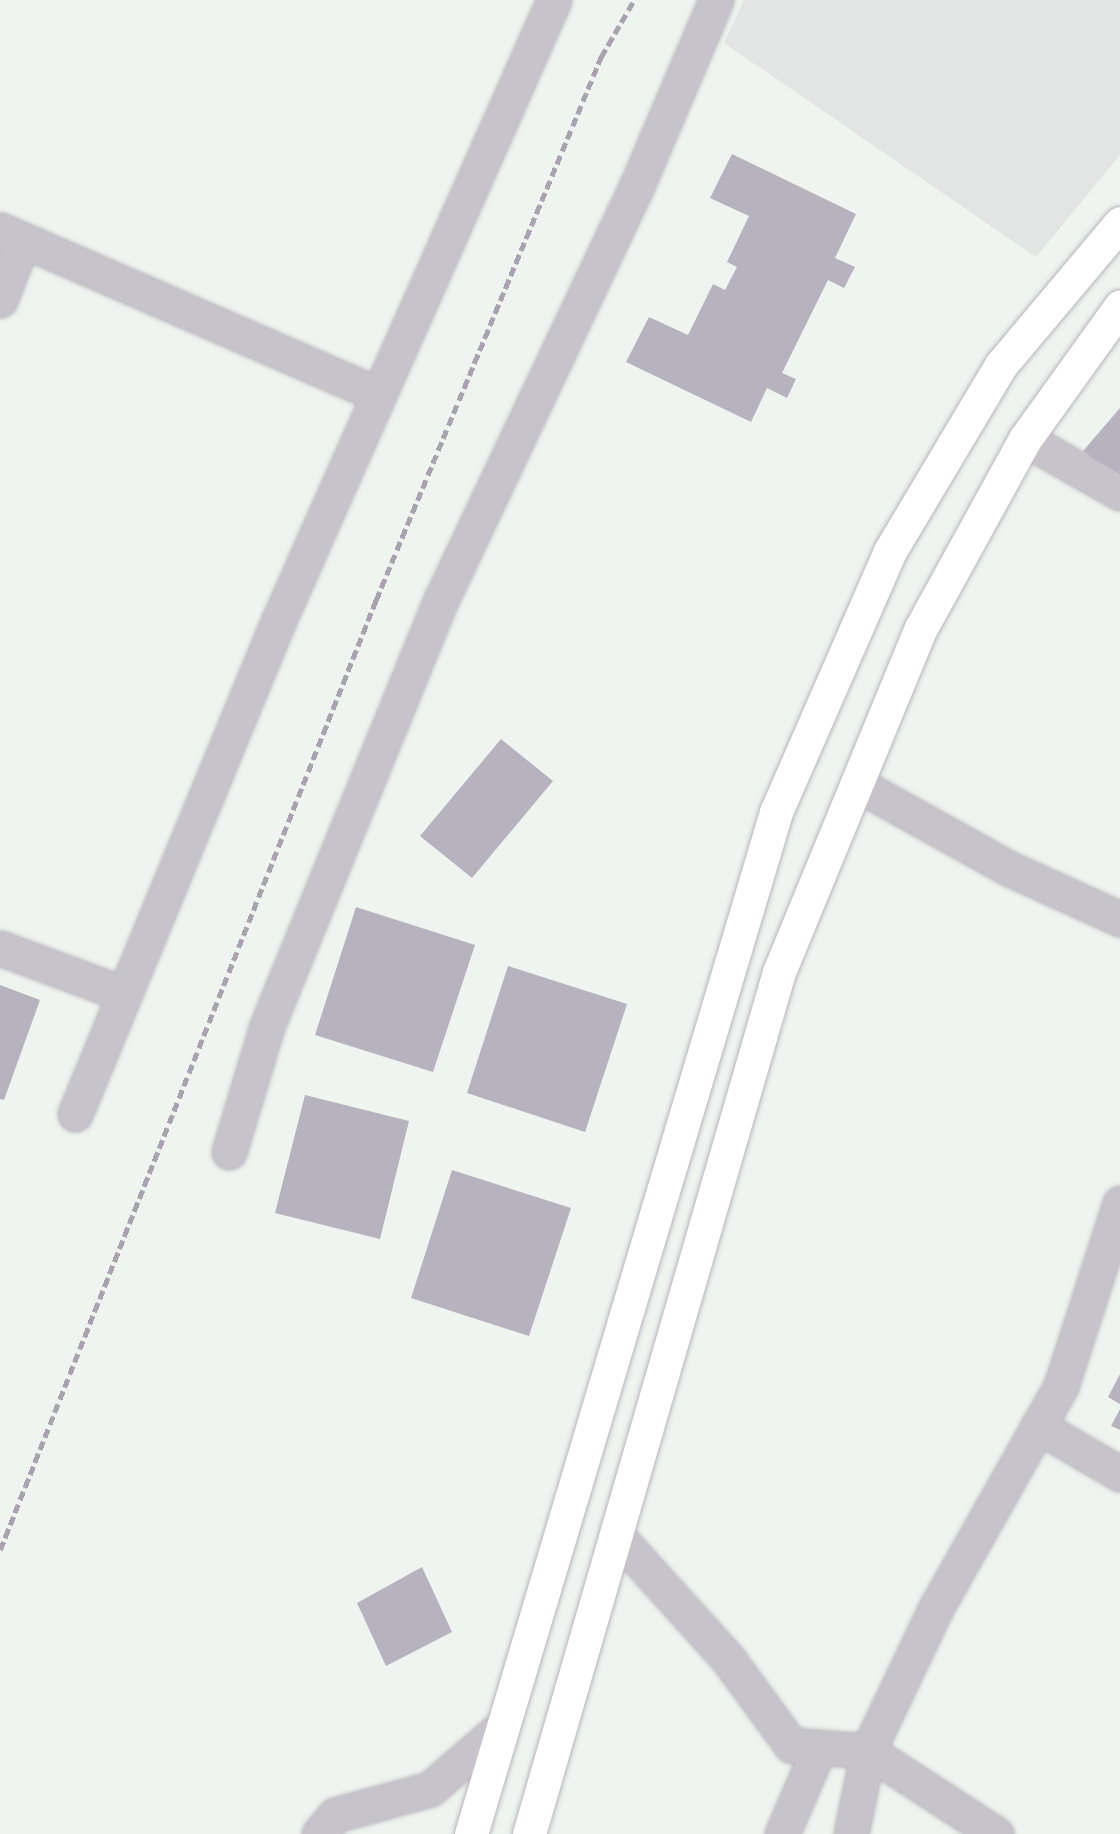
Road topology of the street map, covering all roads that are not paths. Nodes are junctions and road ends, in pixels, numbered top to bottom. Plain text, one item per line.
1 (554, 0) edge
2 (716, 0) edge
3 (1120, 223) edge
4 (12, 235) edge
5 (0, 300) edge
6 (1120, 307) edge
7 (378, 394) junction
8 (1025, 439) junction
9 (1120, 493) edge
10 (856, 784) junction
11 (1120, 919) edge
12 (0, 948) edge
13 (124, 994) junction
14 (75, 1114) dead end
15 (229, 1152) dead end
16 (1120, 1203) edge
17 (1038, 1426) junction
18 (1120, 1474) edge
19 (616, 1535) junction
20 (503, 1726) junction
21 (819, 1748) junction
22 (868, 1751) junction
23 (319, 1834) edge
24 (471, 1834) edge
25 (529, 1834) edge
26 (782, 1834) edge
27 (851, 1834) edge
28 (996, 1834) edge

1 - 7 street
2 - 15 street
3 - 20 main road
4 - 5 street
4 - 7 street
6 - 8 main road
7 - 13 street
8 - 9 street
8 - 10 main road
10 - 11 street
10 - 19 main road
12 - 13 street
13 - 14 street
16 - 17 street
17 - 18 street
17 - 22 street
19 - 21 street
19 - 25 main road
20 - 23 street
20 - 24 main road
21 - 22 street
21 - 26 street
22 - 27 street
22 - 28 street

